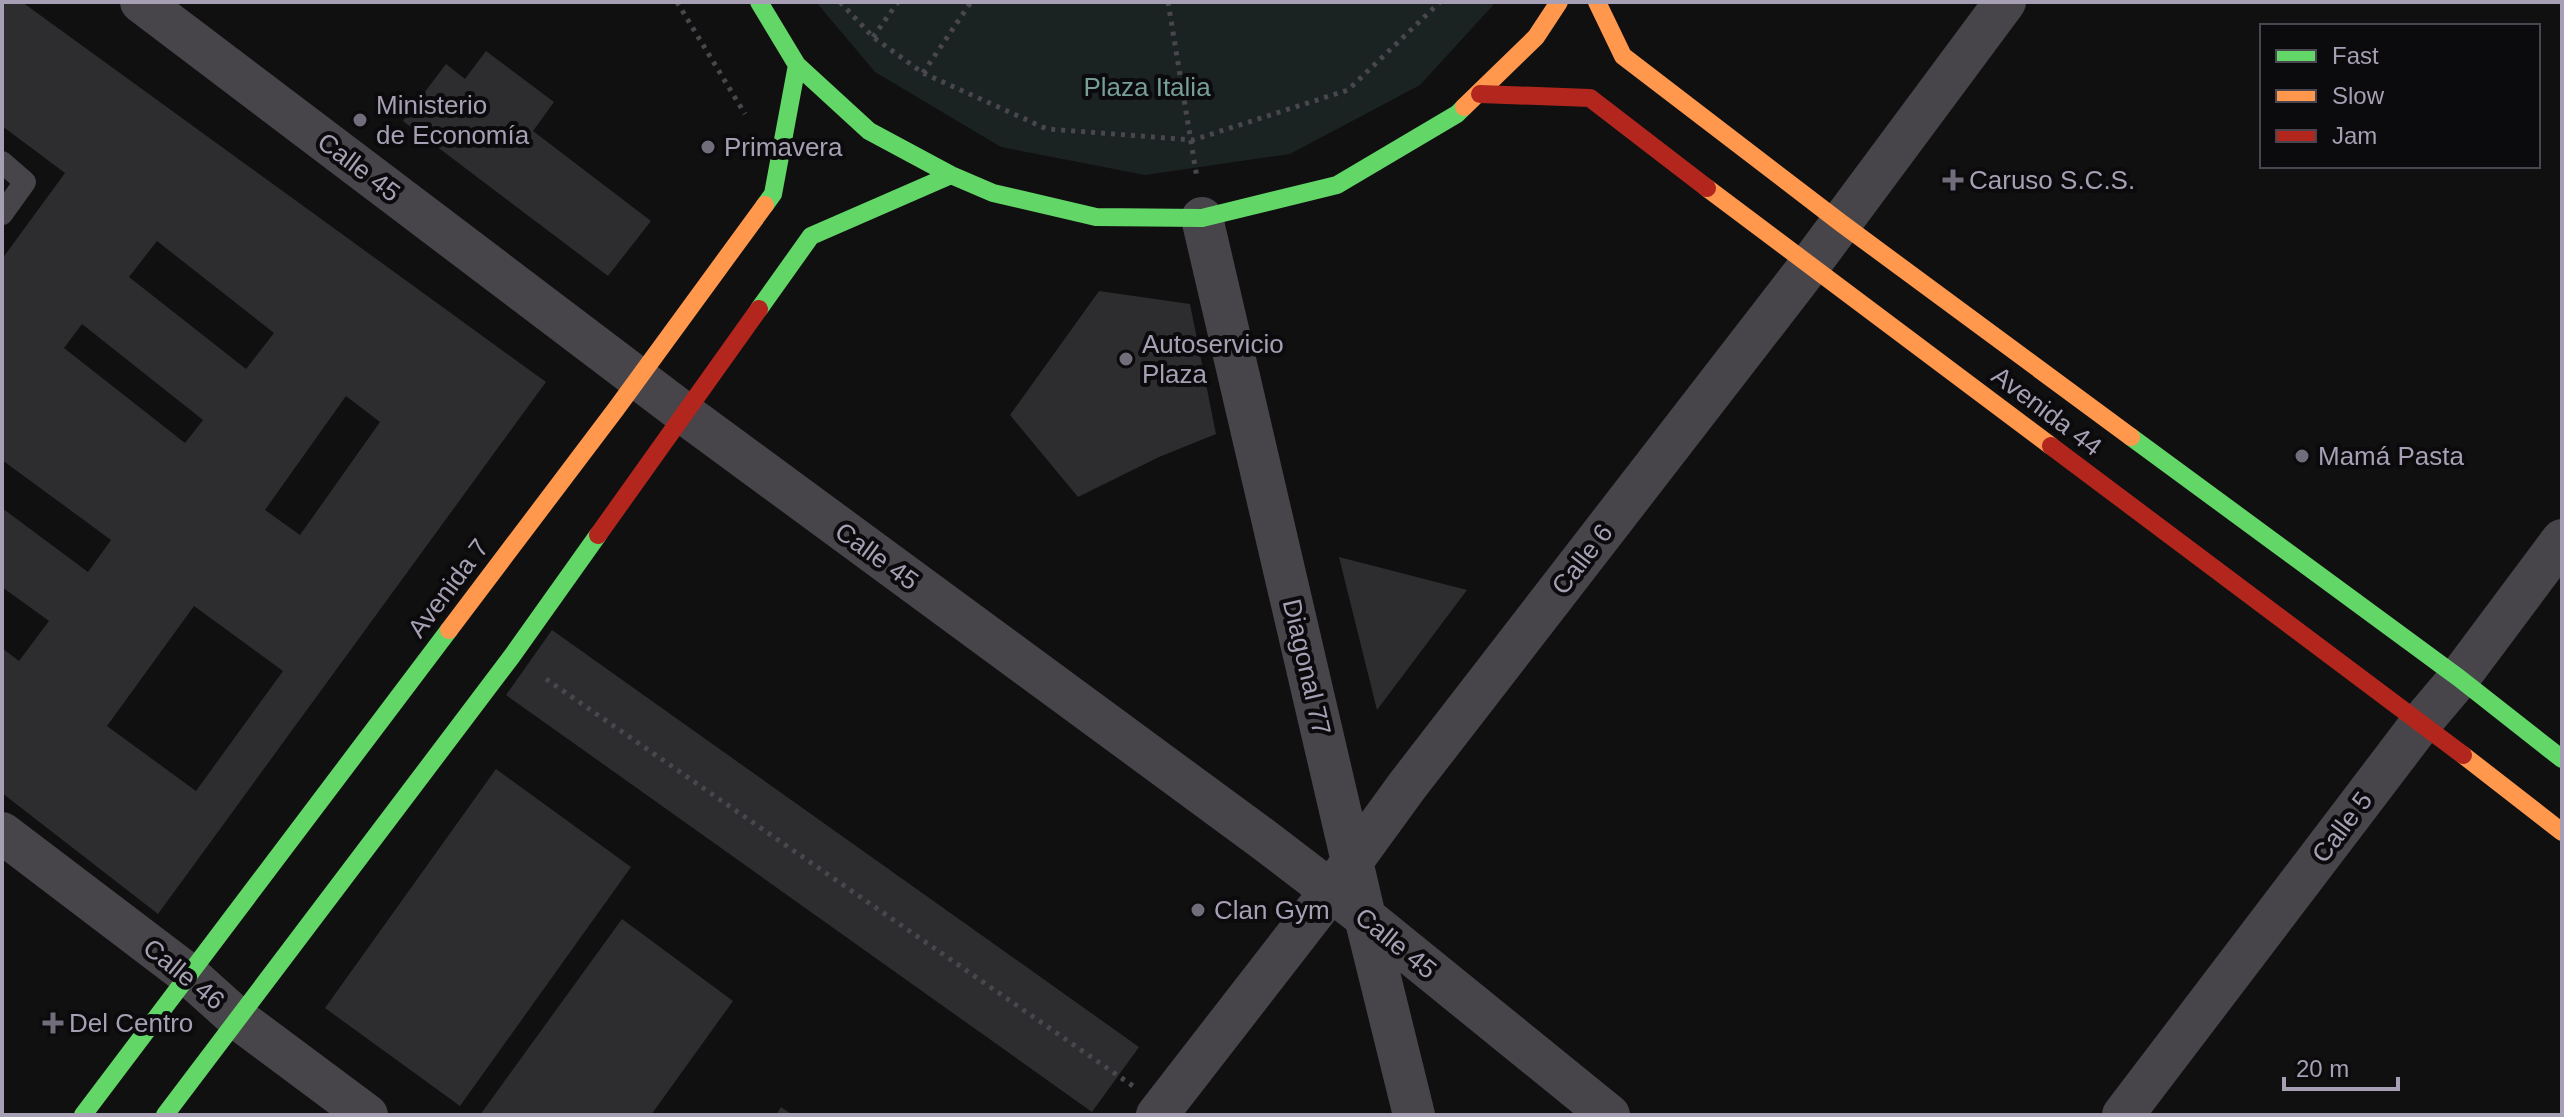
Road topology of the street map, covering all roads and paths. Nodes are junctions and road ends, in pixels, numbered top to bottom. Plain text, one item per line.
1 (141, 2) edge
2 (677, 2) edge
3 (759, 2) edge
4 (840, 2) edge
5 (898, 2) edge
6 (971, 2) edge
7 (1168, 2) edge
8 (1440, 2) edge
9 (1559, 2) edge
10 (1597, 2) edge
11 (2005, 2) edge
12 (873, 37) junction
13 (797, 65) junction
14 (923, 73) junction
15 (1480, 94) junction
16 (748, 128) dead end
17 (1193, 140) junction
18 (2, 162) edge
19 (951, 175) junction
20 (2, 214) edge
21 (1202, 218) junction
22 (1841, 223) junction
23 (1809, 266) junction
24 (638, 379) junction
25 (685, 414) junction
26 (2562, 540) edge
27 (512, 656) junction
28 (2459, 678) junction
29 (2421, 723) junction
30 (2562, 759) edge
31 (2562, 832) edge
32 (2, 833) edge
33 (1341, 877) junction
34 (1365, 917) junction
35 (189, 975) junction
36 (238, 1019) junction
37 (1160, 1111) edge
38 (83, 1115) edge
39 (165, 1115) edge
40 (367, 1115) edge
41 (1414, 1115) edge
42 (1609, 1115) edge
43 (2123, 1115) edge

1 - 24 street, Calle 45
2 - 16 path
3 - 13 main road
4 - 12 path
5 - 12 path
6 - 14 path
7 - 17 path
8 - 17 path
9 - 15 main road
10 - 22 main road, Avenida 44
11 - 22 street, Calle 6
12 - 14 path
13 - 19 main road
13 - 24 main road, Avenida 7
14 - 17 path
15 - 21 main road
15 - 23 main road, Avenida 44
17 - 21 path
18 - 20 lane
19 - 21 main road
19 - 25 main road
21 - 33 street, Diagonal 77
22 - 23 street, Calle 6
22 - 28 main road, Avenida 44
23 - 29 main road, Avenida 44
23 - 33 street, Calle 6
24 - 25 street, Calle 45
24 - 35 main road, Avenida 7
25 - 27 main road
25 - 33 street, Calle 45
26 - 28 street, Calle 5
27 - 36 main road
27 - 37 path
28 - 29 street, Calle 5
28 - 30 main road, Avenida 44
29 - 31 main road, Avenida 44
29 - 43 street, Calle 5
32 - 35 street, Calle 46
33 - 34 street, Diagonal 77
33 - 37 street, Calle 6
34 - 41 street, Diagonal 77
34 - 42 street, Calle 45
35 - 36 street, Calle 46
35 - 38 main road, Avenida 7
36 - 39 main road
36 - 40 street, Calle 46

